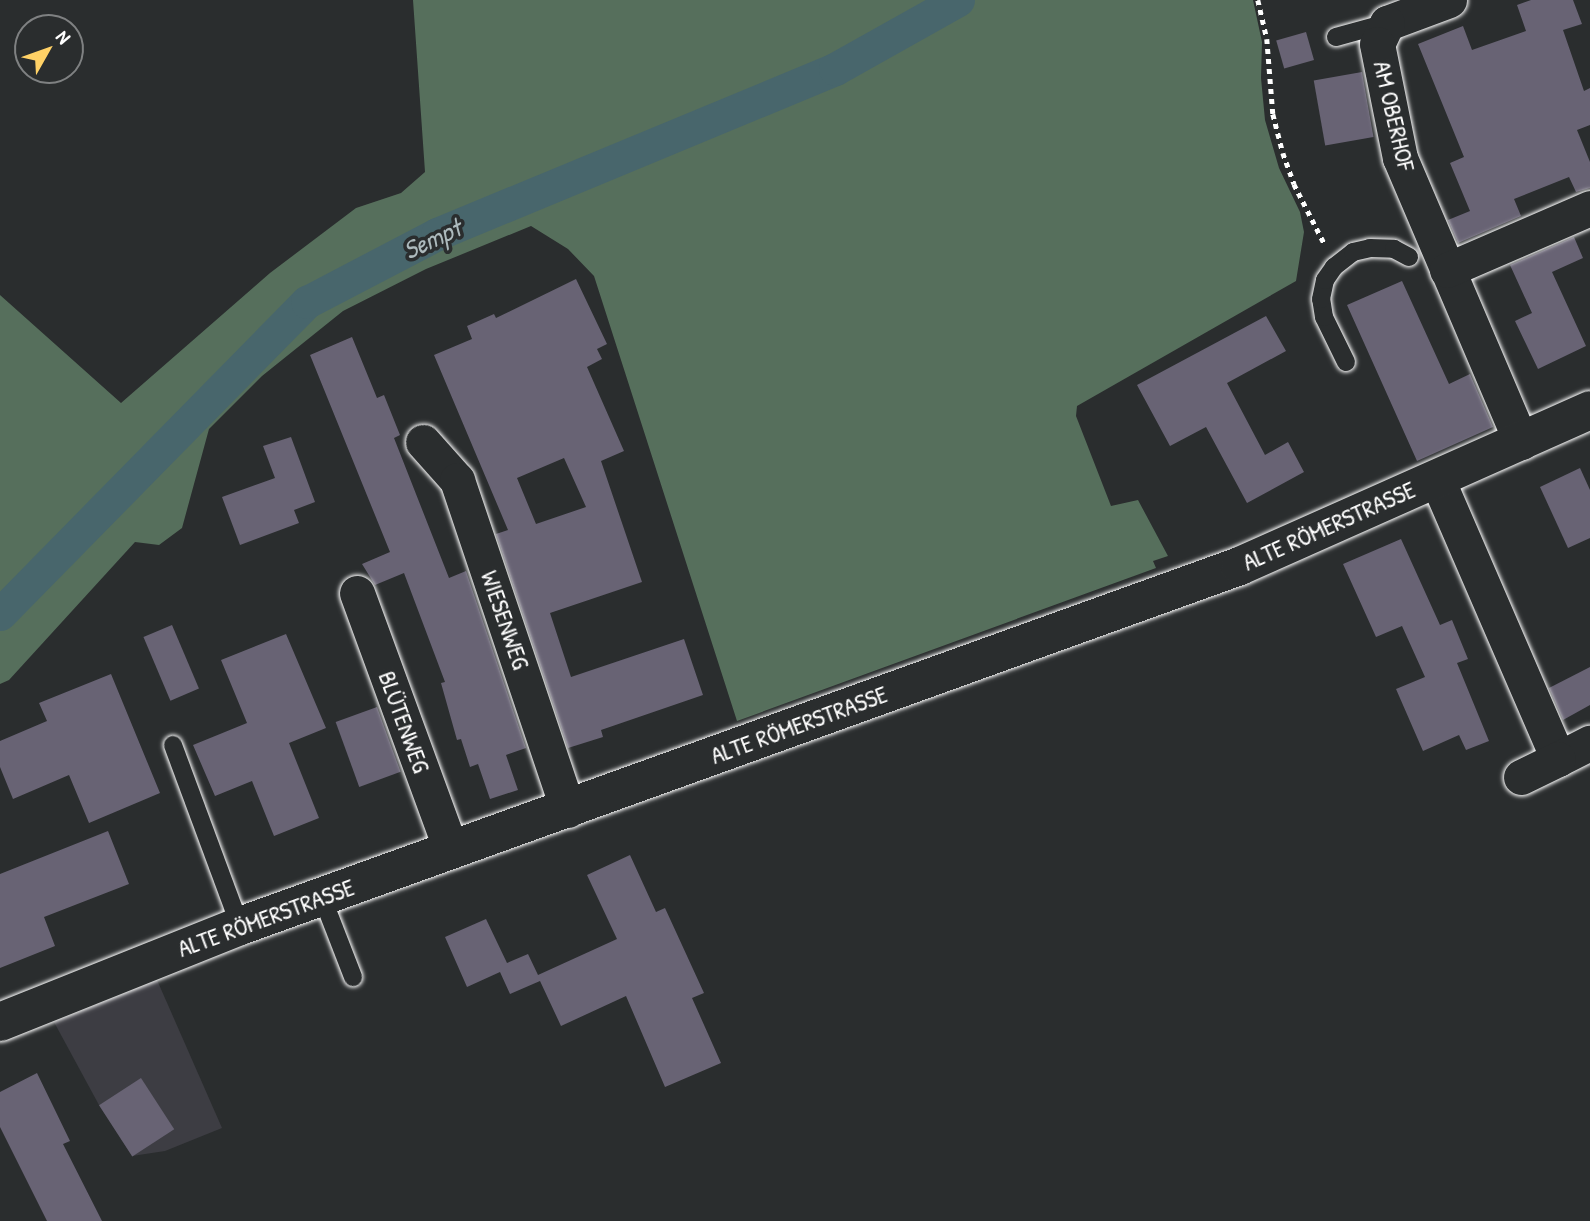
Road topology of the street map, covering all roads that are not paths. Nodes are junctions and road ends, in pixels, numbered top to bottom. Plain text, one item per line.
1 (1449, 0) edge
2 (1387, 23) junction
3 (1336, 37) dead end
4 (1590, 208) edge
5 (1409, 257) dead end
6 (1447, 270) junction
7 (1346, 362) dead end
8 (1590, 410) edge
9 (423, 442) dead end
10 (1521, 442) junction
11 (1437, 479) junction
12 (357, 593) dead end
13 (1590, 743) edge
14 (173, 745) dead end
15 (1558, 759) junction
16 (1521, 777) dead end
17 (568, 810) junction
18 (451, 850) junction
19 (322, 897) junction
20 (240, 926) junction
21 (353, 977) dead end
22 (0, 1022) edge

1 - 2 street, AM OBERHOF
2 - 3 lane
2 - 6 street, AM OBERHOF
4 - 6 street
5 - 7 lane
6 - 10 street, AM OBERHOF
8 - 10 main road, ALTE RÖMERSTRASSE
9 - 17 street, WIESENWEG
10 - 11 main road, ALTE RÖMERSTRASSE
11 - 15 street
11 - 17 main road, ALTE RÖMERSTRASSE
12 - 18 street, BLÜTENWEG
13 - 15 street
14 - 20 lane
15 - 16 street
17 - 18 main road, ALTE RÖMERSTRASSE
18 - 19 main road, ALTE RÖMERSTRASSE
19 - 20 main road, ALTE RÖMERSTRASSE
19 - 21 lane
20 - 22 main road, ALTE RÖMERSTRASSE

